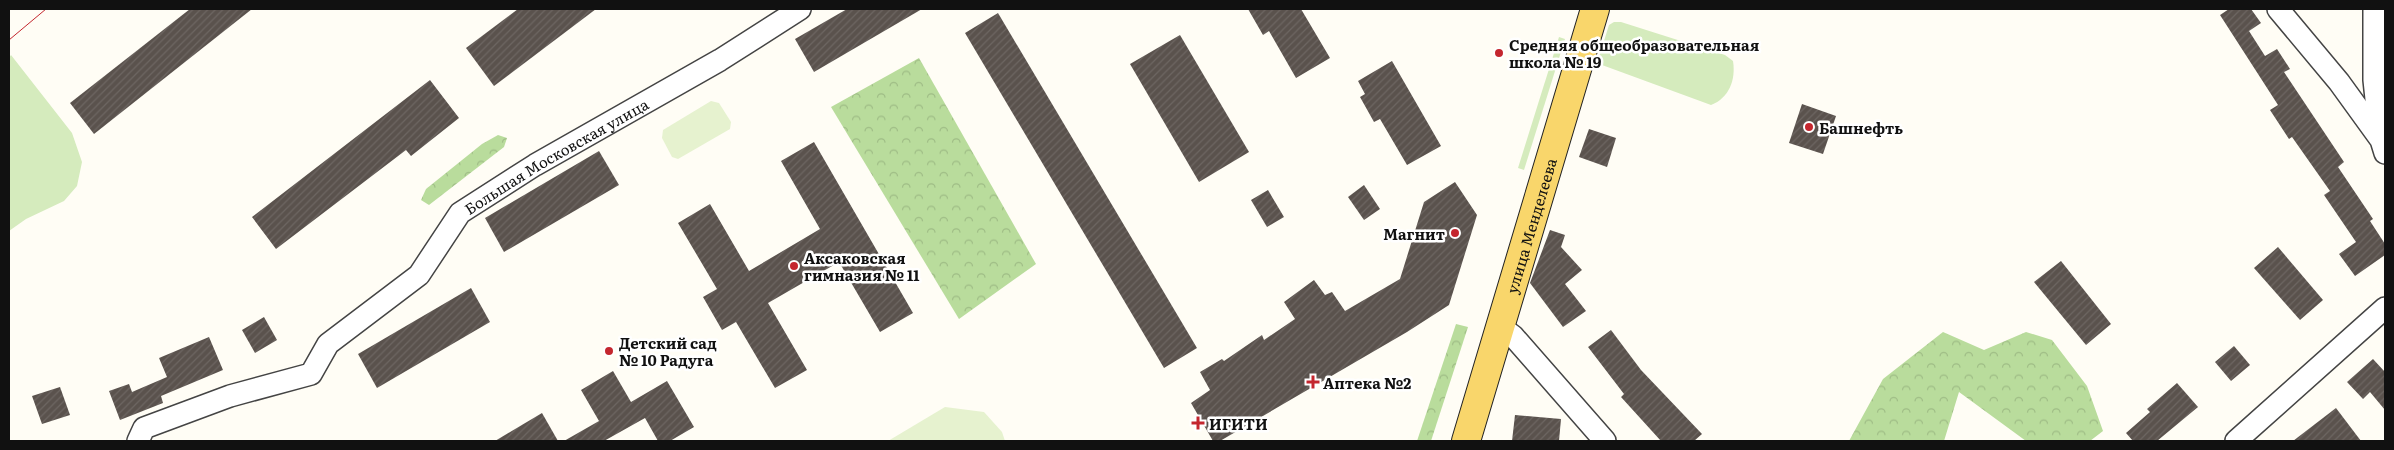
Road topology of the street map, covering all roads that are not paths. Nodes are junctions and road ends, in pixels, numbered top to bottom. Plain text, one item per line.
1 (800, 9) edge
2 (1595, 9) edge
3 (2278, 9) edge
4 (2374, 9) edge
5 (2379, 76) edge
6 (2383, 146) edge
7 (2385, 308) edge
8 (1501, 327) junction
9 (138, 441) edge
10 (1466, 441) edge
11 (1605, 441) edge
12 (2236, 441) edge

1 - 9 street, Большая Московская улица
2 - 8 main road, улица Менделеева
3 - 6 street
4 - 5 street
5 - 6 street
7 - 12 street
8 - 10 main road, улица Менделеева
8 - 11 street

